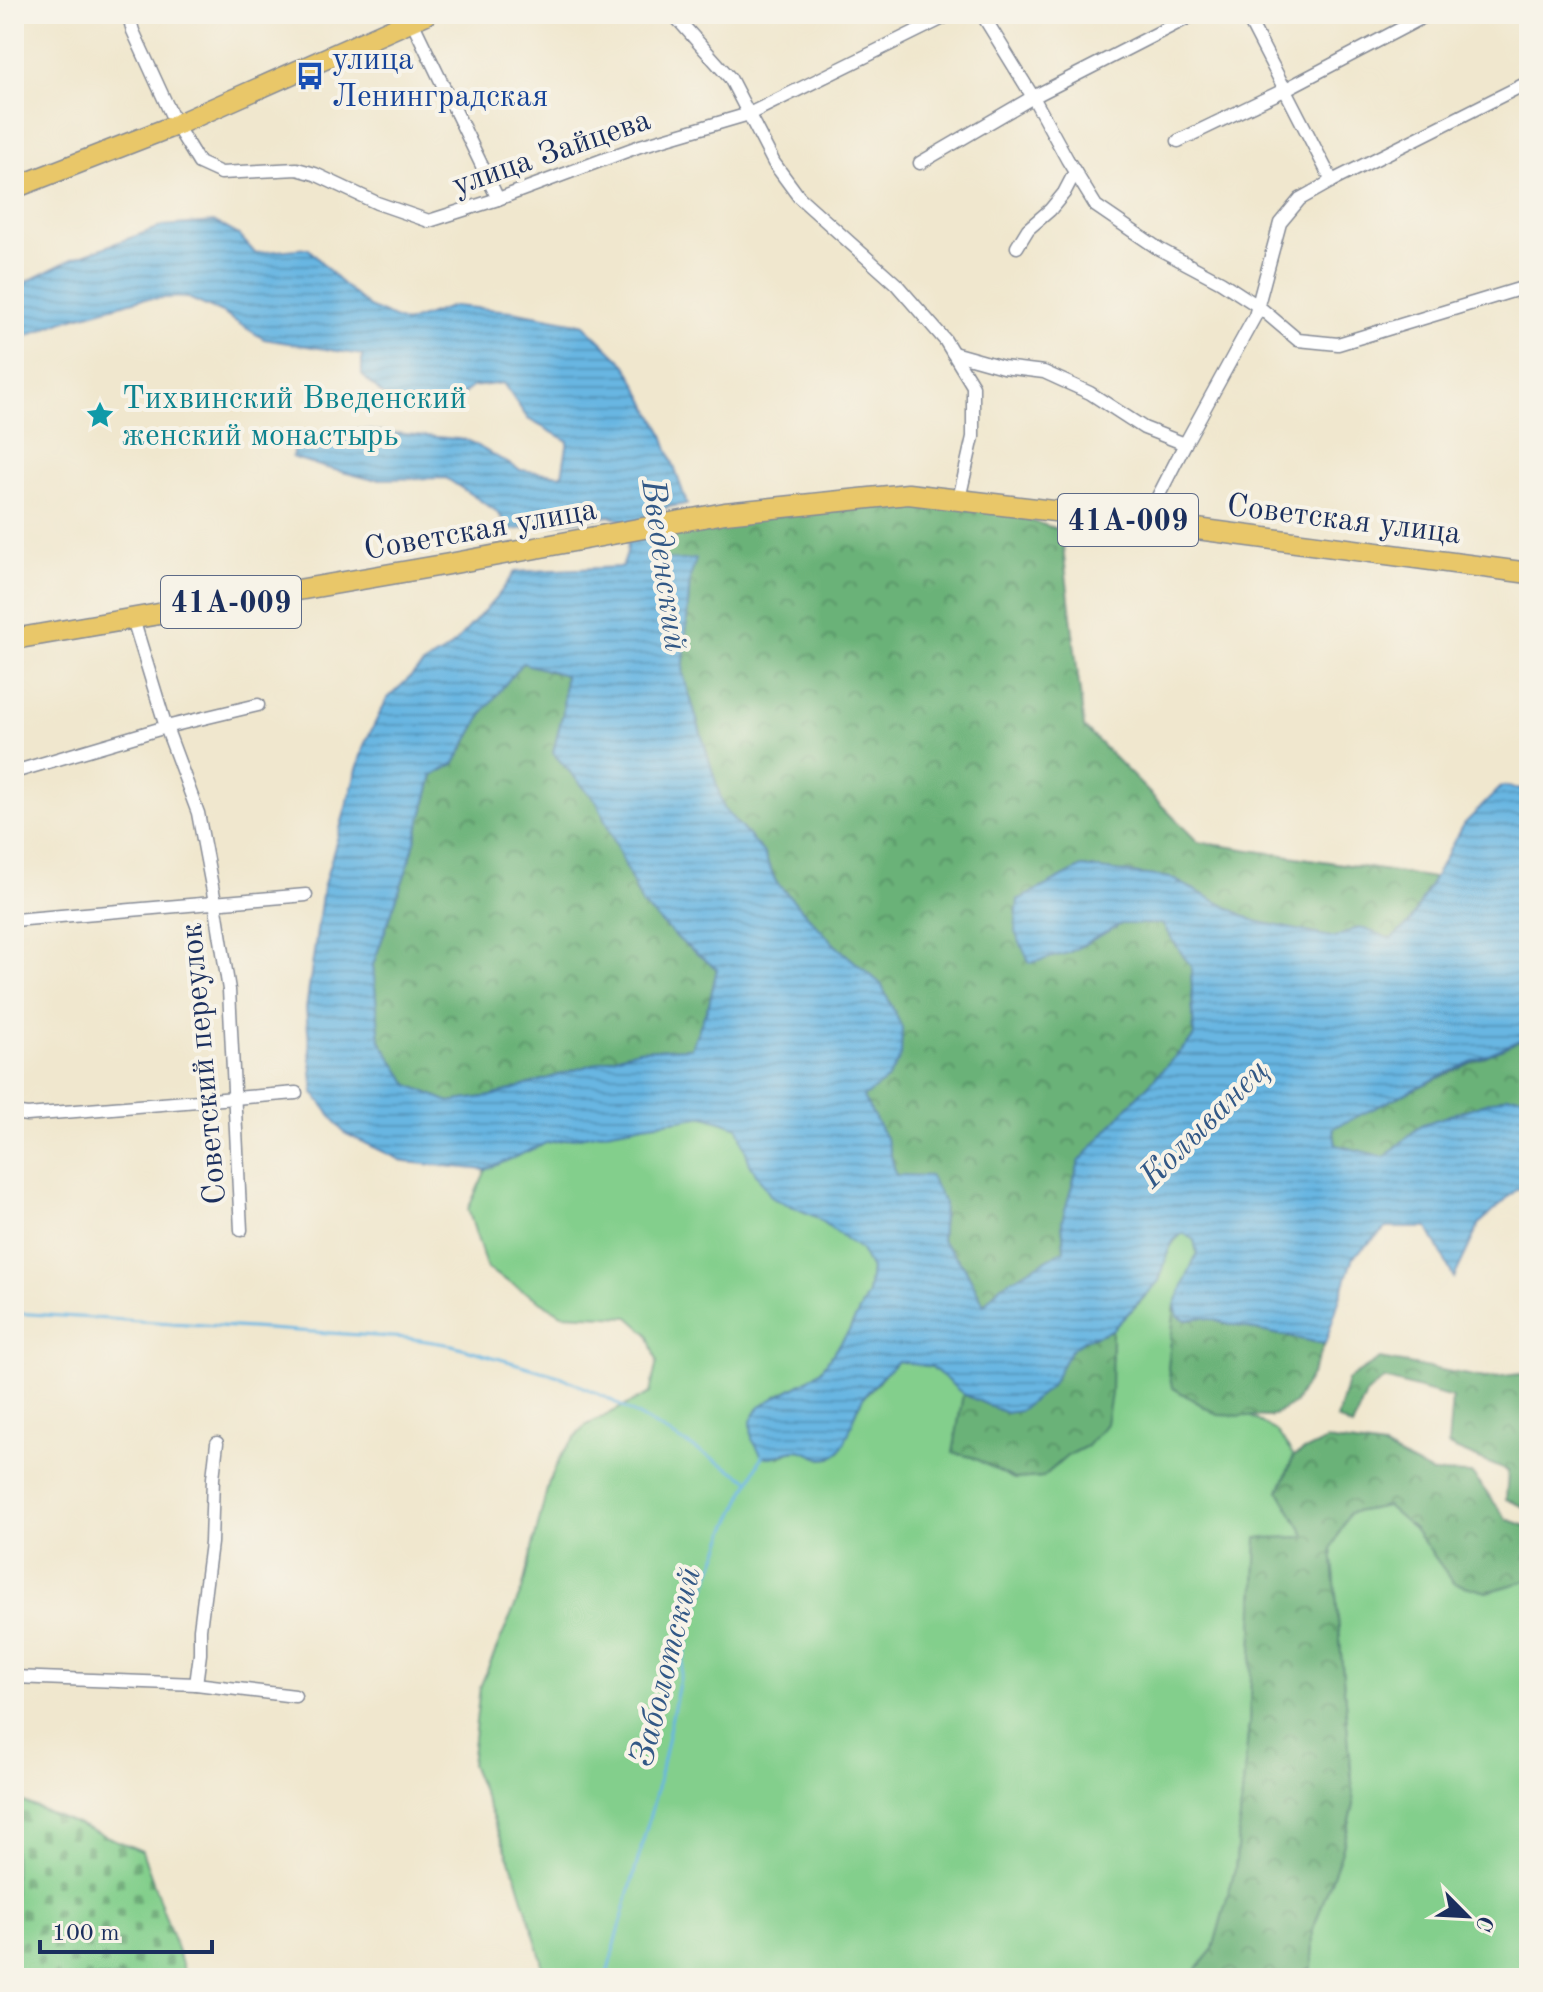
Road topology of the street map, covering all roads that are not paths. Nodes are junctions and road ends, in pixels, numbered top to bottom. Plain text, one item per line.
1 (128, 14) edge
2 (673, 14) edge
3 (951, 14) edge
4 (982, 14) edge
5 (1195, 14) edge
6 (1246, 14) edge
7 (1429, 14) edge
8 (416, 16) edge
9 (1529, 82) edge
10 (1284, 90) junction
11 (1033, 97) junction
12 (749, 114) junction
13 (176, 125) junction
14 (1178, 141) dead end
15 (920, 163) dead end
16 (1075, 172) junction
17 (1332, 181) junction
18 (14, 188) edge
19 (498, 199) junction
20 (1017, 247) dead end
21 (1529, 286) edge
22 (1258, 306) junction
23 (953, 353) junction
24 (1185, 444) junction
25 (959, 499) junction
26 (1145, 522) junction
27 (1529, 573) edge
28 (133, 619) junction
29 (14, 639) edge
30 (258, 705) dead end
31 (166, 727) junction
32 (14, 772) edge
33 (306, 895) dead end
34 (215, 902) junction
35 (14, 920) edge
36 (296, 1093) dead end
37 (236, 1098) junction
38 (14, 1113) edge
39 (241, 1230) dead end
40 (217, 1443) dead end
41 (14, 1677) edge
42 (196, 1684) junction
43 (295, 1696) dead end

1 - 13 street, улица Зайцева
2 - 12 street
3 - 12 street, улица Зайцева
4 - 11 street
5 - 11 street
6 - 10 street
7 - 10 street
8 - 13 main road
8 - 19 street
9 - 17 street
10 - 14 street
10 - 17 street
11 - 15 street
11 - 16 street
12 - 19 street, улица Зайцева
12 - 23 street
13 - 18 main road
13 - 19 street, улица Зайцева
16 - 20 street
16 - 22 street
17 - 22 street
21 - 22 street
22 - 24 street
23 - 24 street
23 - 25 street
24 - 26 street
25 - 26 main road, Советская улица / 41А-009
25 - 28 main road, Советская улица / 41А-009
26 - 27 main road, Советская улица / 41А-009
28 - 29 main road, Советская улица / 41А-009
28 - 31 street, Советский переулок
30 - 31 street
31 - 32 street
31 - 34 street, Советский переулок
33 - 34 street
34 - 35 street
34 - 37 street, Советский переулок
36 - 37 street
37 - 38 street
37 - 39 street, Советский переулок
40 - 42 street
41 - 42 street
42 - 43 street

